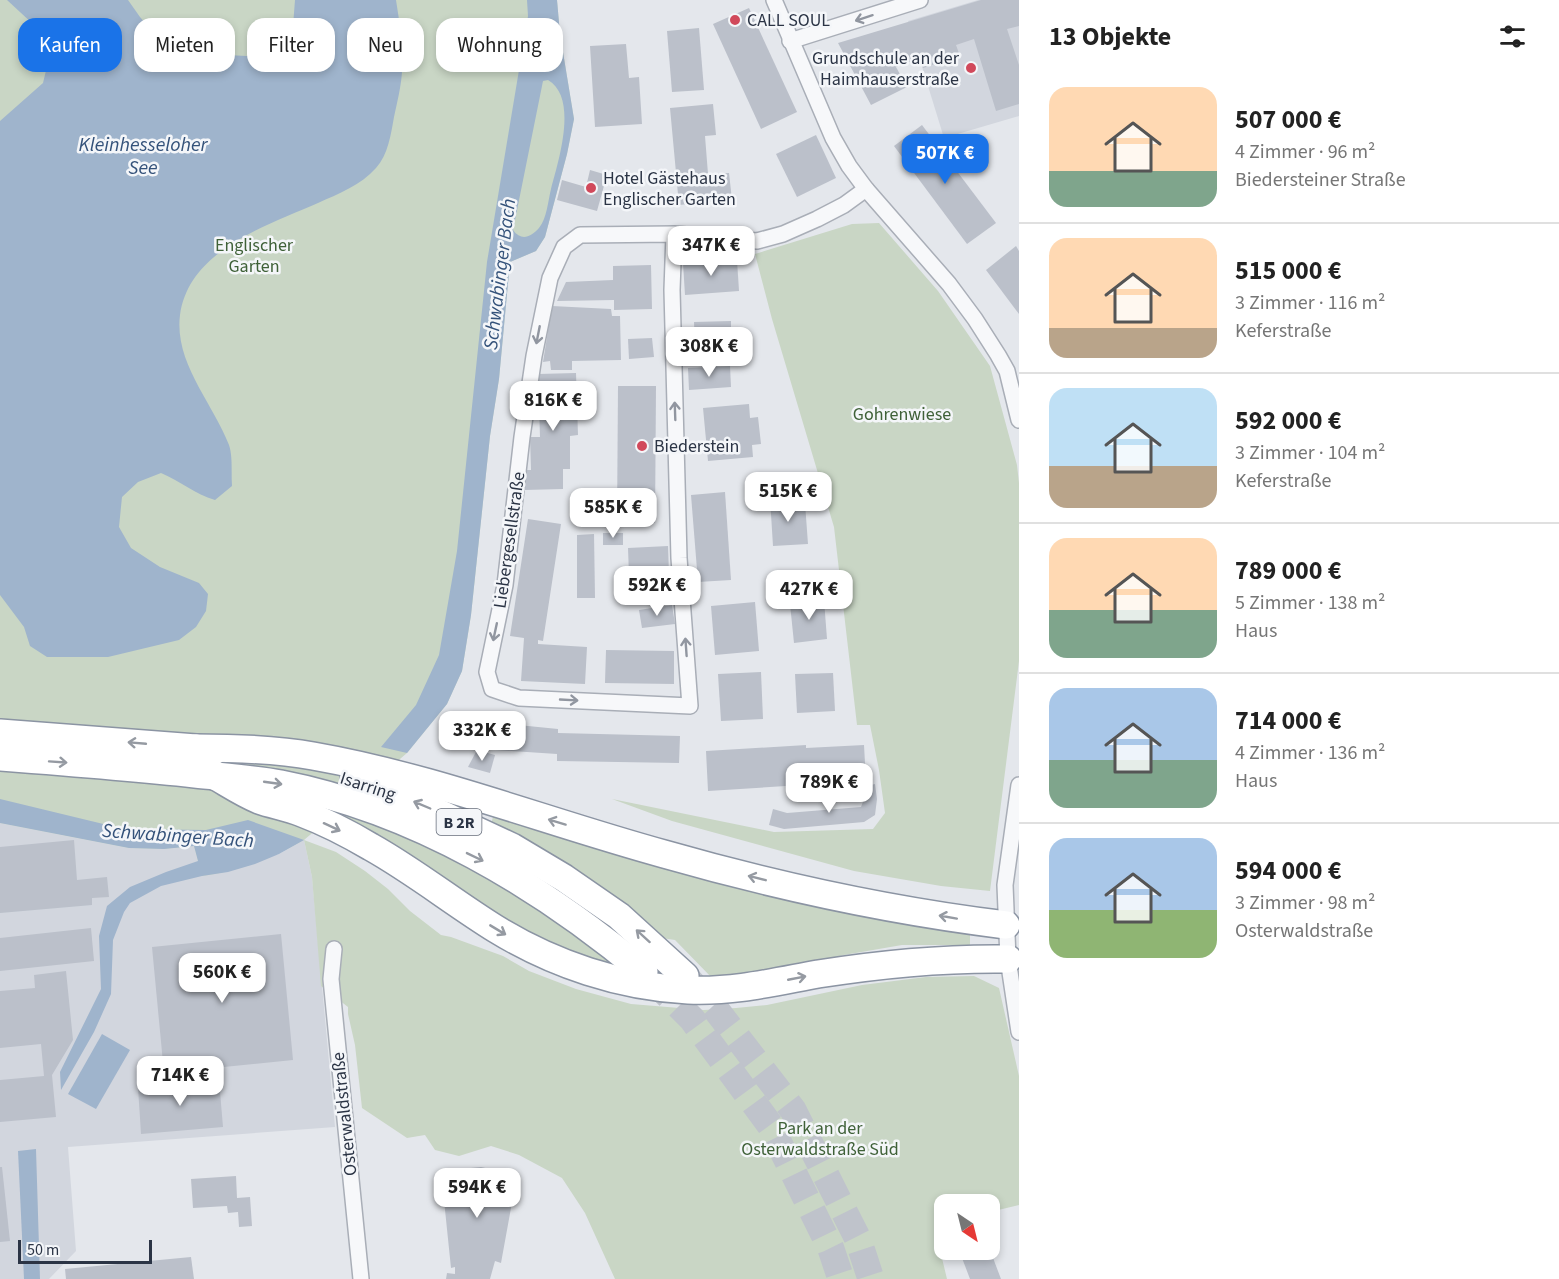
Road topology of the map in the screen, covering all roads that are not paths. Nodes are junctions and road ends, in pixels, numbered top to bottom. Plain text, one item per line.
1 (774, 0) edge
2 (920, 0) edge
3 (790, 41) junction
4 (866, 189) junction
5 (674, 234) junction
6 (1013, 370) edge
7 (1019, 420) edge
8 (0, 732) edge
9 (196, 748) junction
10 (0, 757) edge
11 (215, 776) junction
12 (1019, 785) edge
13 (1006, 925) junction
14 (334, 950) dead end
15 (1008, 959) junction
16 (644, 972) tunnel mouth
17 (685, 976) tunnel mouth
18 (1019, 1032) edge
19 (361, 1279) edge

1 - 3 street
2 -> 3 street
3 - 4 street
4 - 5 street, Liebergesellstraße
4 - 6 street
5 -> 5 street, Liebergesellstraße
6 - 7 street
9 -> 8 highway, Isarring / B 2R
13 -> 9 highway
17 -> 9 highway, Isarring / B 2R
10 -> 11 highway, Isarring / B 2R
11 -> 15 highway
11 -> 16 highway, Isarring / B 2R
12 - 13 street
13 - 15 street
14 - 19 street, Osterwaldstraße
15 - 18 street

